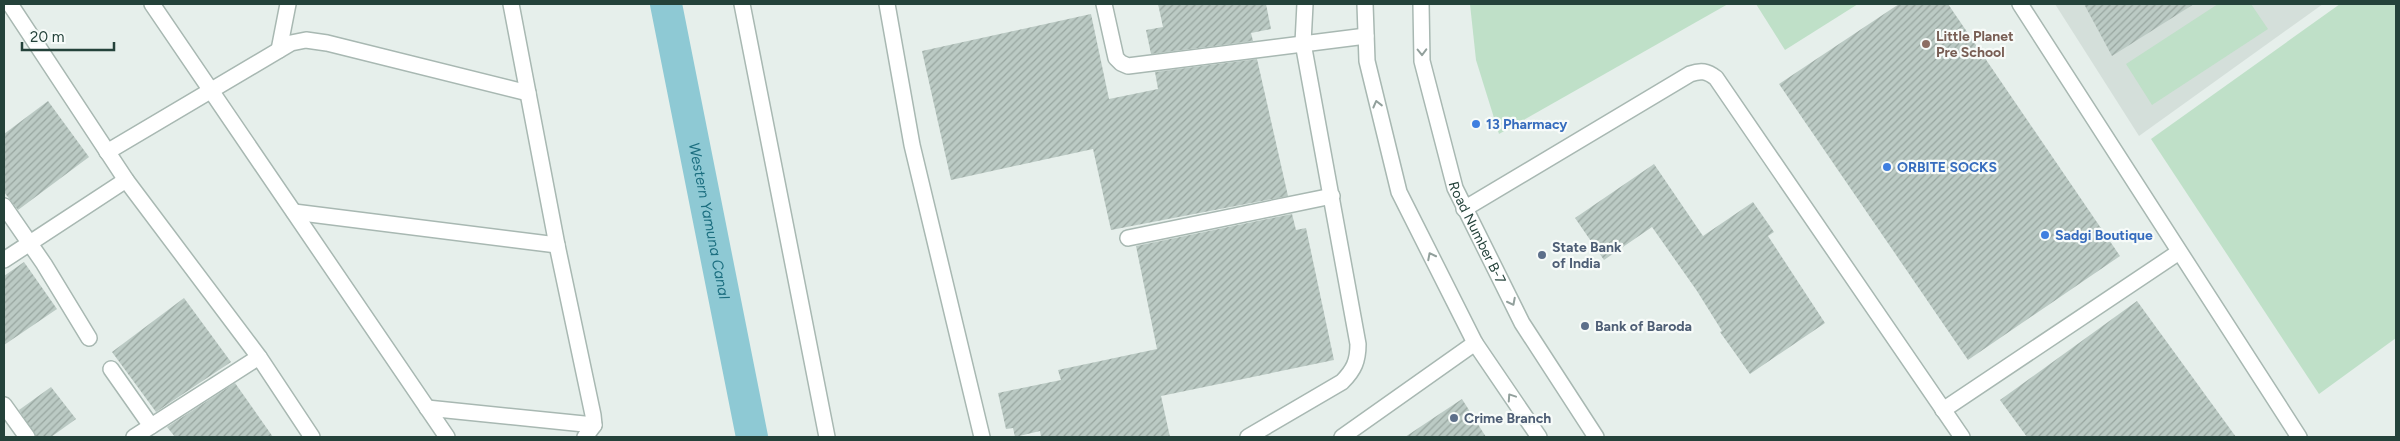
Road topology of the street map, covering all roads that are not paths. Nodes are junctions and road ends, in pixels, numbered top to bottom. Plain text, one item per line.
1 (10, 4) edge
2 (152, 4) edge
3 (288, 4) edge
4 (511, 4) edge
5 (742, 4) edge
6 (886, 4) edge
7 (1104, 4) edge
8 (1305, 4) edge
9 (1365, 4) edge
10 (1421, 4) edge
11 (2020, 4) edge
12 (1366, 36) junction
13 (1303, 43) junction
14 (279, 50) junction
15 (212, 90) junction
16 (528, 93) junction
17 (107, 152) junction
18 (126, 180) junction
19 (1332, 196) junction
20 (4, 206) edge
21 (1464, 209) junction
22 (294, 212) junction
23 (1128, 238) dead end
24 (30, 243) junction
25 (557, 245) junction
26 (2179, 252) junction
27 (4, 260) edge
28 (89, 338) dead end
29 (1475, 343) junction
30 (259, 358) junction
31 (111, 368) dead end
32 (4, 405) edge
33 (427, 408) junction
34 (1943, 410) junction
35 (151, 426) junction
36 (590, 431) edge
37 (27, 437) edge
38 (134, 437) edge
39 (312, 437) edge
40 (447, 437) edge
41 (827, 437) edge
42 (982, 437) edge
43 (1248, 437) edge
44 (1342, 437) edge
45 (1539, 437) edge
46 (1596, 437) edge
47 (1962, 437) edge
48 (2299, 437) edge

1 - 17 street
2 - 15 street
3 - 14 street
4 - 16 street
5 - 41 street
6 - 42 street
7 - 13 street
8 - 13 street
9 - 12 street
10 -> 21 street, Road Number B-7
11 - 26 street
12 - 13 street
29 -> 12 street
13 - 19 street
14 - 15 street
14 - 16 street
15 - 17 street
15 - 22 street
16 - 25 street
17 - 18 street
18 - 24 street
18 - 30 street
19 - 23 street
19 - 43 street
20 - 24 street
21 - 34 street
21 -> 46 street, Road Number B-7
22 - 25 street
22 - 33 street
24 - 27 street
24 - 28 street
25 - 36 street
26 - 34 street
26 - 48 street
29 - 44 street
45 -> 29 street
30 - 35 street
30 - 39 street
31 - 35 street
32 - 37 street
33 - 36 street
33 - 40 street
34 - 47 street
35 - 38 street

